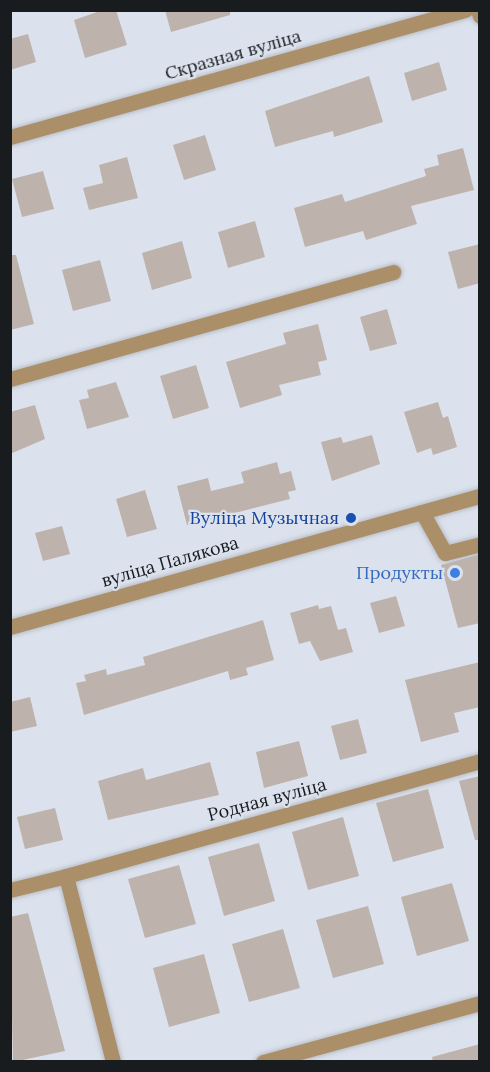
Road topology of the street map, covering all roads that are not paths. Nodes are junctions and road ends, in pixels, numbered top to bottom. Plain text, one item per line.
1 (466, 10) edge
2 (478, 10) edge
3 (480, 16) edge
4 (10, 137) edge
5 (393, 272) dead end
6 (10, 379) edge
7 (480, 496) edge
8 (422, 512) junction
9 (480, 544) edge
10 (10, 627) edge
11 (480, 762) edge
12 (66, 876) junction
13 (10, 890) edge
14 (480, 1003) edge
15 (113, 1062) edge
16 (263, 1062) edge

1 - 4 street, Скразная вуліца
2 - 3 street
5 - 6 street
7 - 8 street, вуліца Палякова
8 - 9 street
8 - 10 street, вуліца Палякова
11 - 12 street, Родная вуліца
12 - 13 street, Родная вуліца
12 - 15 street
14 - 16 street

